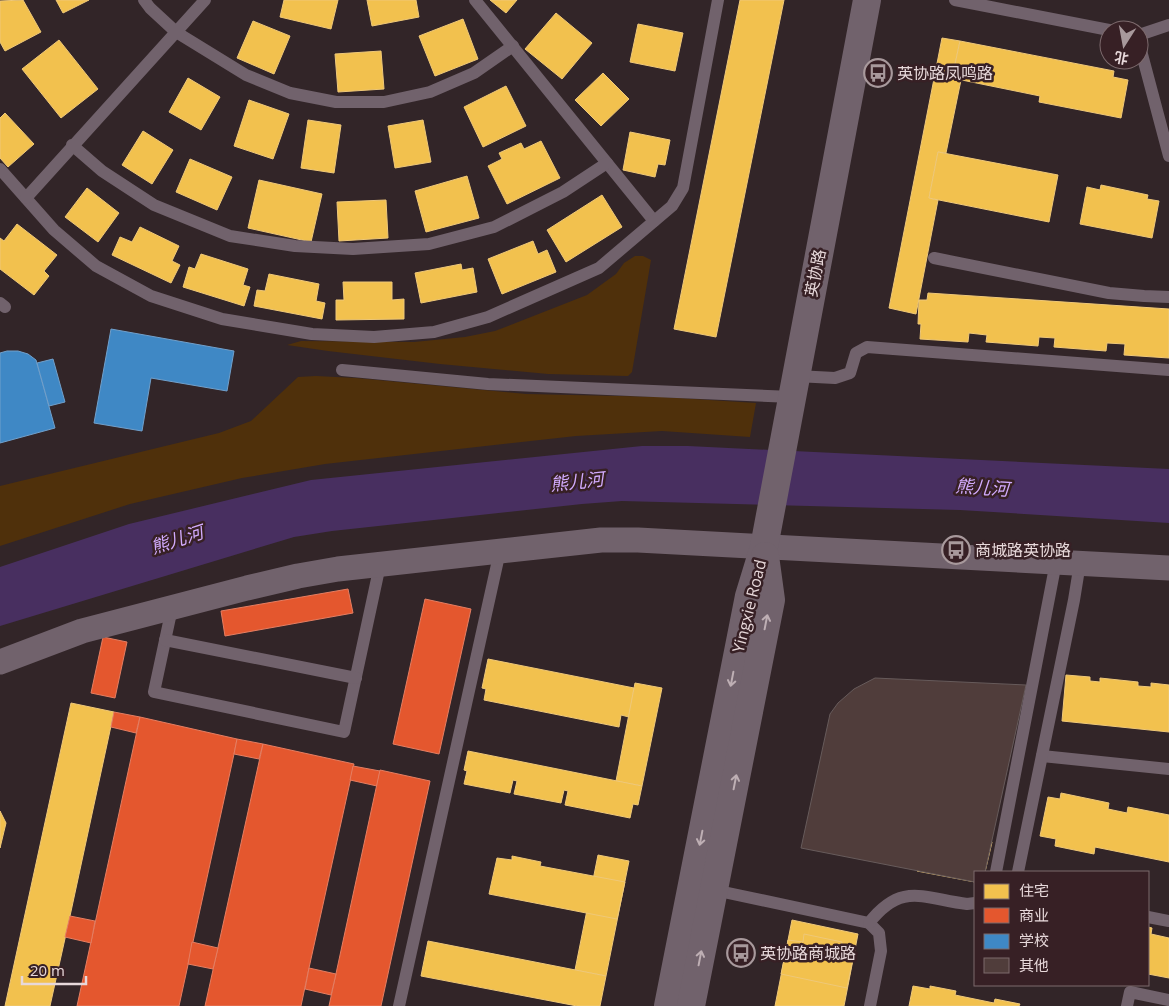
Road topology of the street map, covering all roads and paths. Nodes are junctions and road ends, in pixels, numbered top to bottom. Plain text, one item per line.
1 (144, 0) edge
2 (205, 0) edge
3 (475, 0) edge
4 (718, 0) edge
5 (867, 0) edge
6 (956, 0) edge
7 (1169, 25) edge
8 (1099, 28) edge
9 (176, 32) junction
10 (1149, 32) edge
11 (513, 46) junction
12 (1149, 70) edge
13 (1163, 109) edge
14 (72, 145) junction
15 (1169, 156) edge
16 (607, 163) junction
17 (0, 169) edge
18 (26, 198) junction
19 (654, 221) junction
20 (934, 258) dead end
21 (1169, 297) edge
22 (342, 370) dead end
23 (1169, 370) edge
24 (794, 386) junction
25 (766, 536) junction
26 (500, 551) junction
27 (1068, 562) junction
28 (380, 565) junction
29 (1169, 568) edge
30 (172, 608) junction
31 (165, 640) junction
32 (0, 662) edge
33 (356, 678) junction
34 (1042, 756) junction
35 (1169, 769) edge
36 (996, 871) edge
37 (1018, 871) edge
38 (714, 890) junction
39 (974, 903) edge
40 (1149, 917) edge
41 (1169, 921) edge
42 (869, 923) junction
43 (1169, 1000) edge
44 (400, 1006) edge
45 (668, 1006) edge
46 (691, 1006) edge
47 (870, 1006) edge
48 (1127, 1006) edge

1 - 9 lane
2 - 9 lane
3 - 11 lane
4 - 19 lane
5 - 24 street, 英协路
6 - 8 lane
7 - 10 lane
9 - 11 lane
9 - 14 lane
11 - 16 lane
12 - 13 lane
13 - 15 lane
14 - 16 lane
14 - 18 lane
16 - 19 lane
17 - 18 lane
18 - 19 lane
20 - 21 lane
22 - 24 lane
23 - 24 lane
24 - 25 street, 英协路
25 - 26 street
25 - 27 street
38 -> 25 street, Yingxie Road
25 -> 45 street, Yingxie Road
26 - 28 street
26 - 44 lane
27 - 29 street
27 - 34 lane
27 - 36 lane
28 - 30 street
28 - 33 lane
30 - 31 lane
30 - 32 street
31 - 33 lane
31 - 33 lane
34 - 35 lane
34 - 37 lane
38 - 42 lane
46 -> 38 street, Yingxie Road
39 - 42 lane
40 - 41 lane
42 - 47 lane
43 - 48 lane

